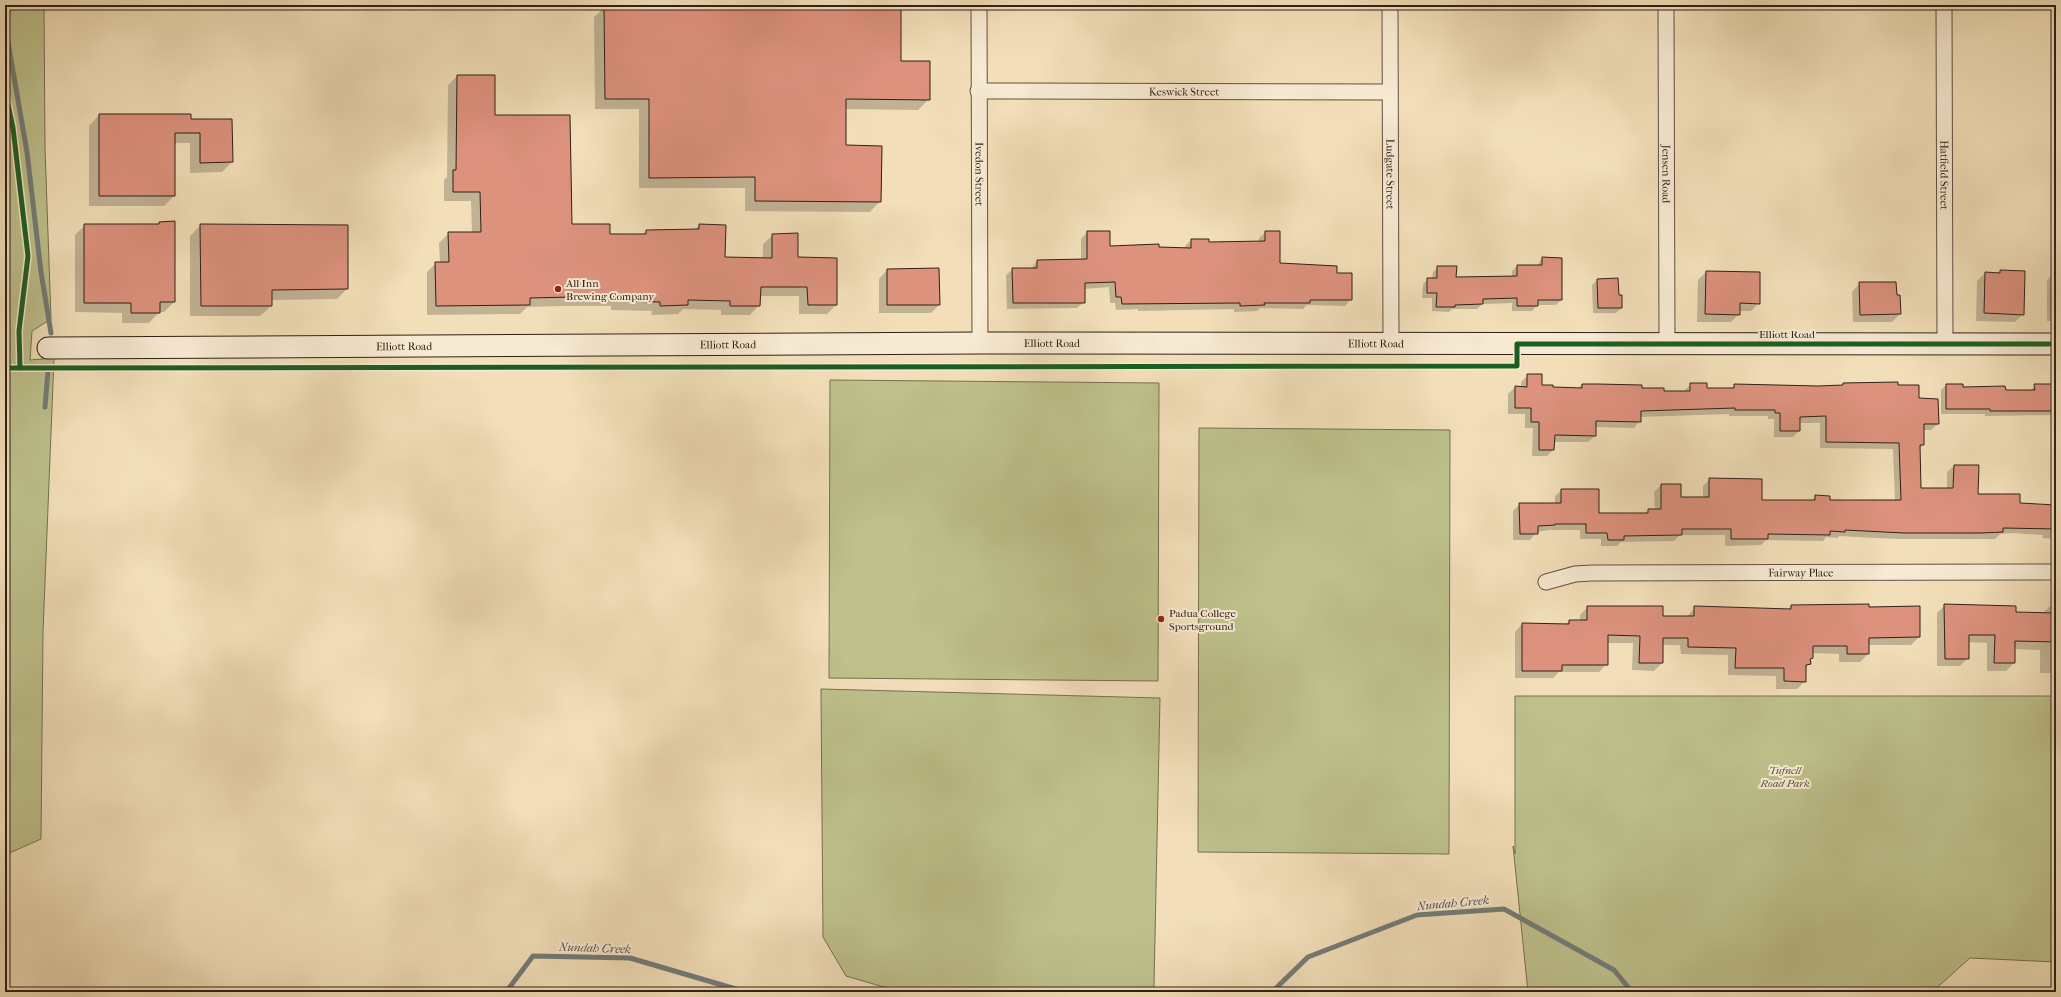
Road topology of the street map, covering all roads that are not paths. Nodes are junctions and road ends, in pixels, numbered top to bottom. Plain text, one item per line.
1 (978, 5) edge
2 (1390, 5) edge
3 (1666, 5) edge
4 (1944, 5) edge
5 (978, 91) junction
6 (1390, 92) junction
7 (980, 343) junction
8 (1390, 343) junction
9 (1667, 344) junction
10 (2056, 344) edge
11 (1944, 345) junction
12 (48, 348) dead end
13 (2056, 572) edge
14 (1546, 582) dead end

1 - 5 street, Ivedon Street
2 - 6 street, Ludgate Street
3 - 9 street, Jensen Road
4 - 11 street, Hatfield Street
5 - 6 street, Keswick Street
5 - 7 street, Ivedon Street
6 - 8 street, Ludgate Street
7 - 8 street, Elliott Road
7 - 12 street, Elliott Road
8 - 9 street, Elliott Road
9 - 11 street, Elliott Road
10 - 11 street, Elliott Road
13 - 14 street, Fairway Place

